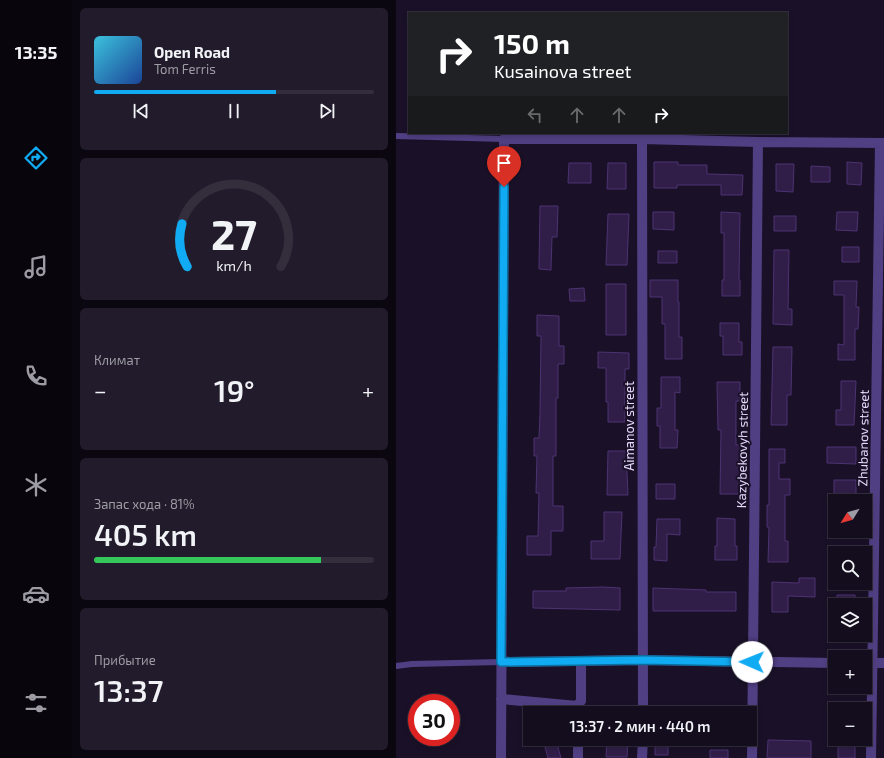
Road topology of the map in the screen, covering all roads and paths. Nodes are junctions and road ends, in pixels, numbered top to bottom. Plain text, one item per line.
1 (396, 136) edge
2 (504, 139) junction
3 (642, 139) junction
4 (758, 142) junction
5 (882, 143) edge
6 (869, 650) edge
7 (643, 660) junction
8 (582, 661) junction
9 (501, 662) junction
10 (752, 662) junction
11 (828, 663) edge
12 (872, 663) edge
13 (884, 663) edge
14 (396, 666) edge
15 (870, 694) edge
16 (501, 699) junction
17 (554, 706) edge
18 (579, 706) edge
19 (643, 706) edge
20 (578, 746) edge
21 (642, 746) edge
22 (501, 758) edge
23 (578, 758) edge
24 (642, 758) edge
25 (752, 758) edge
26 (871, 758) edge

1 - 2 lane
2 - 3 street
2 - 9 street
3 - 4 street
3 - 7 street, Aimanov street
4 - 5 street
4 - 10 street, Kazybekovyh street
5 - 6 street, Zhubanov street
7 - 8 street
7 - 10 street
7 - 19 street, Aimanov street
8 - 9 street
8 - 18 street
9 - 14 lane
9 - 16 street
10 - 11 street
10 - 25 street, Kazybekovyh street
12 - 13 street
15 - 26 street, Zhubanov street
16 - 17 street
16 - 22 street
20 - 23 street
21 - 24 street

